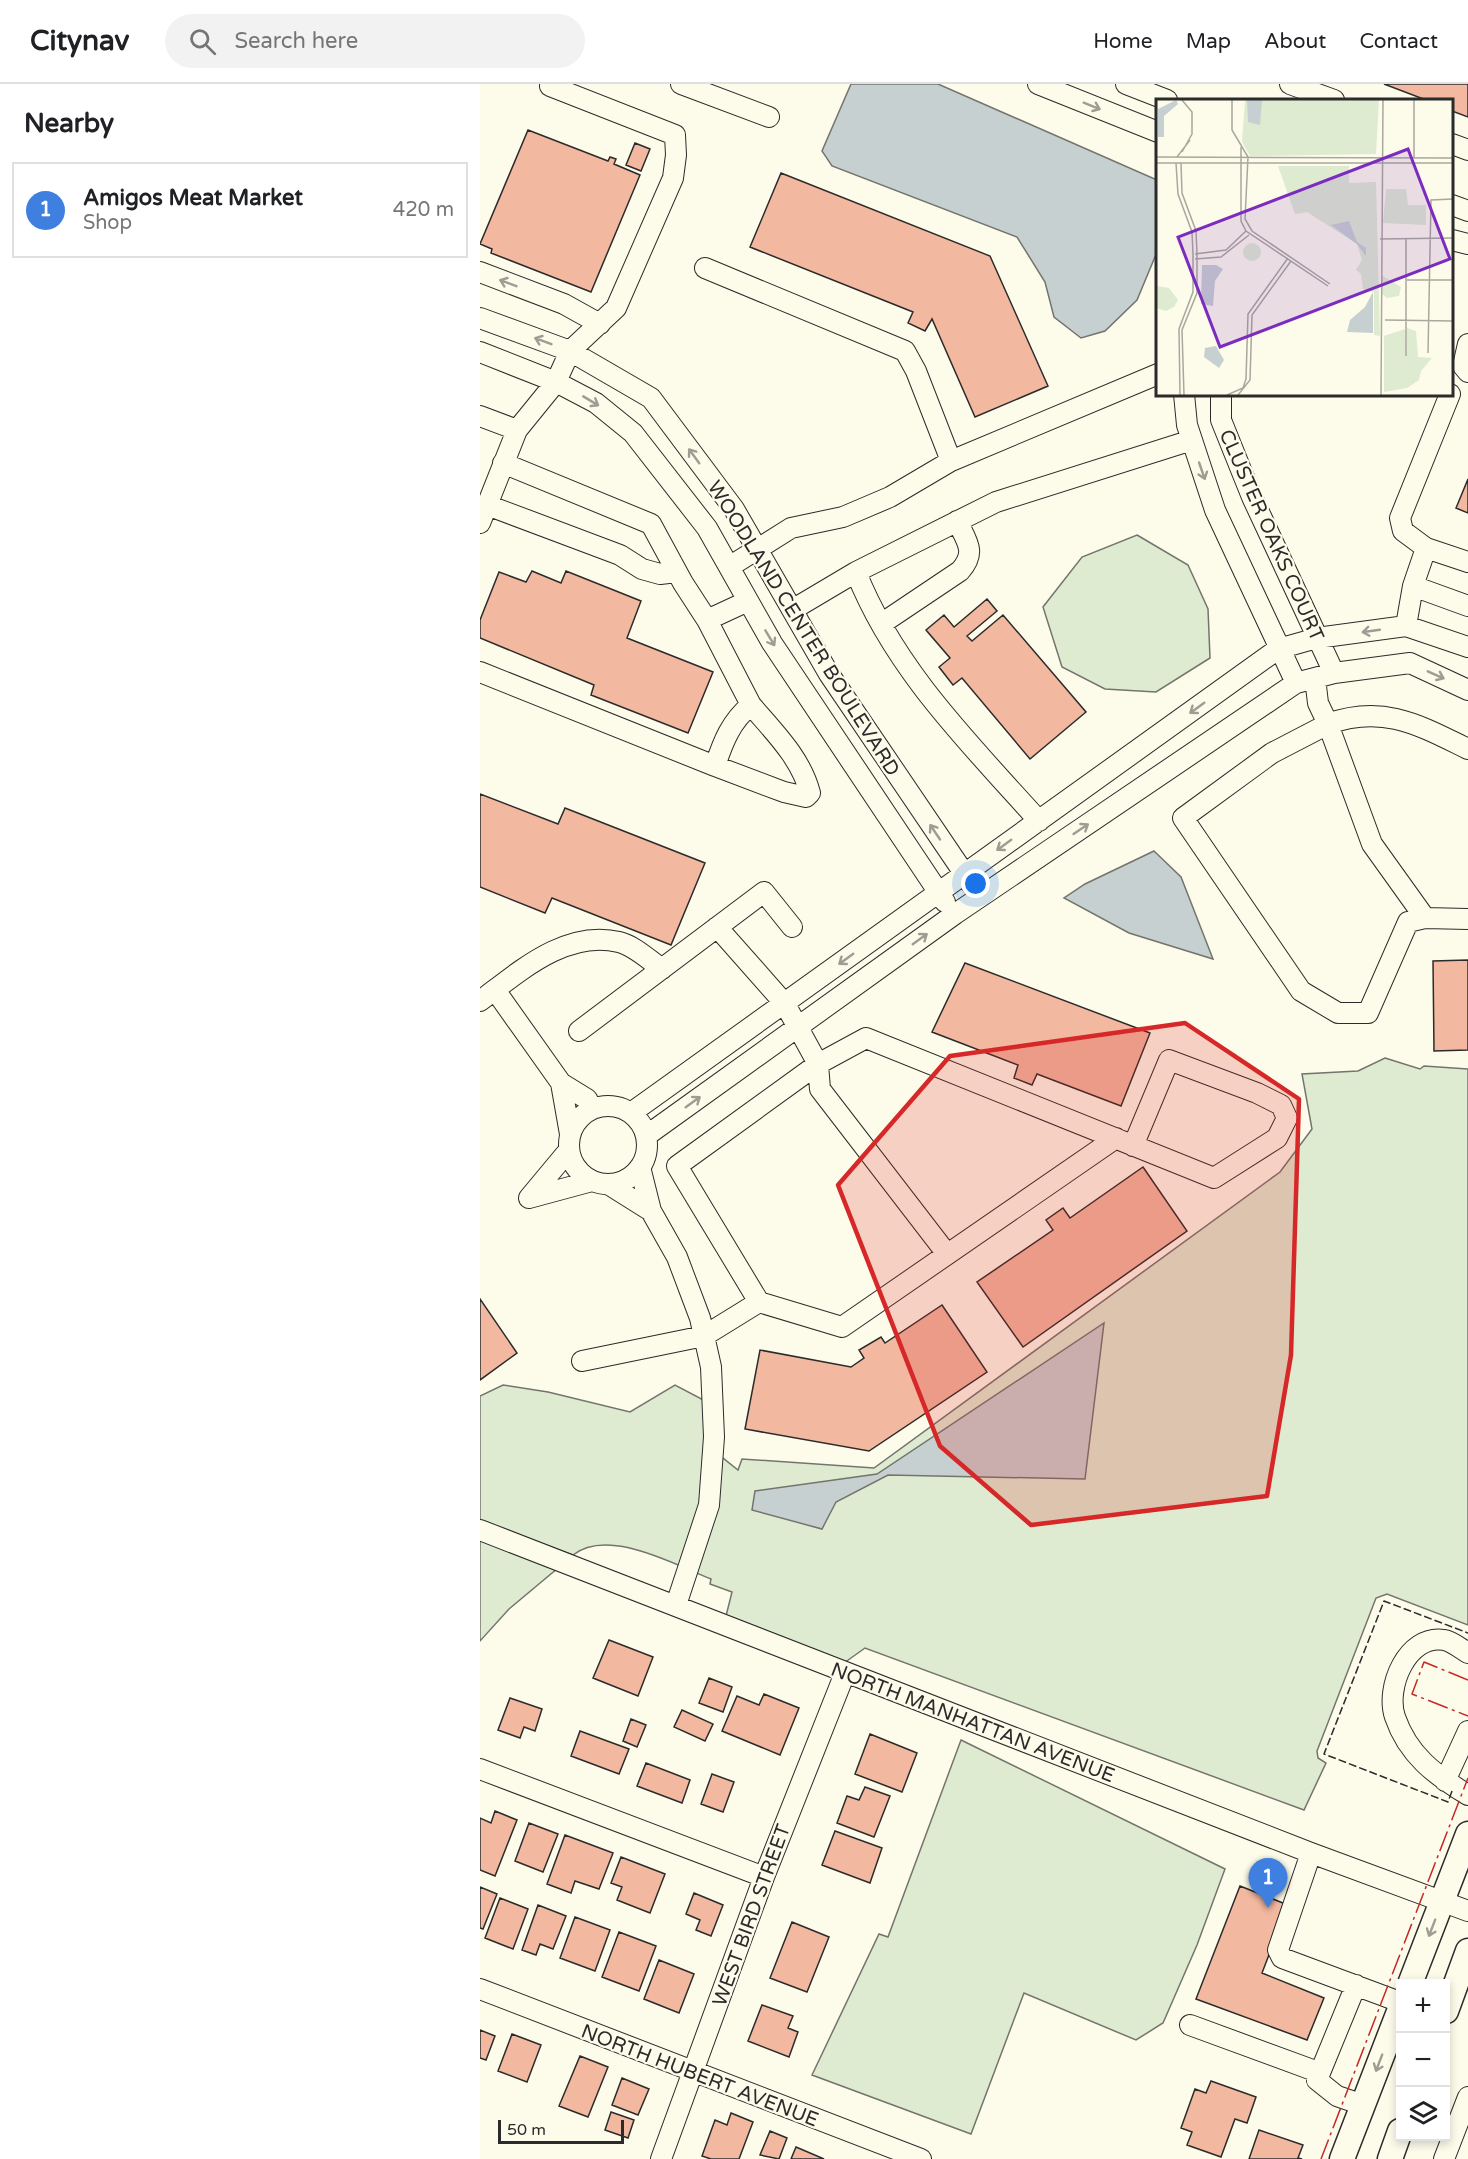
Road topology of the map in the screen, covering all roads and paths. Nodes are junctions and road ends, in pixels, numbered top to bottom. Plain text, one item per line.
1 (681, 84) edge
2 (1038, 84) edge
3 (1126, 84) edge
4 (550, 86) dead end
5 (1291, 88) edge
6 (1164, 99) edge
7 (1330, 99) edge
8 (769, 117) dead end
9 (1156, 131) edge
10 (1453, 144) edge
11 (1468, 150) edge
12 (1453, 205) edge
13 (1468, 211) edge
14 (1453, 240) edge
15 (1468, 244) edge
16 (705, 268) dead end
17 (480, 272) edge
18 (480, 318) edge
19 (600, 324) junction
20 (1468, 344) edge
21 (570, 351) junction
22 (480, 352) edge
23 (1465, 369) edge
24 (1156, 375) edge
25 (556, 382) junction
26 (1453, 390) edge
27 (1184, 396) edge
28 (1221, 396) edge
29 (1450, 396) edge
30 (480, 416) edge
31 (517, 430) junction
32 (1192, 440) junction
33 (951, 461) junction
34 (503, 463) junction
35 (484, 514) edge
36 (957, 521) junction
37 (1426, 548) junction
38 (757, 549) junction
39 (1468, 562) edge
40 (729, 567) junction
41 (677, 572) junction
42 (856, 572) junction
43 (1413, 586) junction
44 (788, 603) junction
45 (1468, 606) edge
46 (752, 607) junction
47 (707, 620) junction
48 (881, 624) junction
49 (1406, 626) junction
50 (1317, 638) junction
51 (1468, 647) edge
52 (1278, 649) junction
53 (480, 672) edge
54 (1325, 676) junction
55 (1296, 683) junction
56 (1468, 690) edge
57 (751, 705) junction
58 (1328, 724) junction
59 (1468, 749) edge
60 (715, 766) junction
61 (1039, 821) junction
62 (964, 874) junction
63 (937, 894) junction
64 (981, 896) junction
65 (955, 914) junction
66 (1425, 918) junction
67 (1468, 919) edge
68 (717, 927) junction
69 (792, 927) dead end
70 (662, 969) junction
71 (488, 995) edge
72 (785, 1004) junction
73 (796, 1028) junction
74 (579, 1031) dead end
75 (818, 1064) junction
76 (561, 1083) junction
77 (592, 1109) junction
78 (631, 1113) junction
79 (646, 1136) junction
80 (569, 1142) junction
81 (1124, 1142) junction
82 (639, 1167) junction
83 (600, 1182) junction
84 (651, 1211) junction
85 (947, 1254) junction
86 (759, 1302) junction
87 (704, 1336) junction
88 (582, 1361) dead end
89 (480, 1530) edge
90 (676, 1605) junction
91 (1468, 1653) edge
92 (846, 1673) junction
93 (1468, 1731) edge
94 (480, 1769) edge
95 (1445, 1781) junction
96 (1468, 1795) edge
97 (1468, 1834) edge
98 (1311, 1853) junction
99 (764, 1877) junction
100 (1443, 1900) junction
101 (1468, 1911) edge
102 (1468, 1951) edge
103 (1412, 1979) edge
104 (1356, 1985) junction
105 (480, 1989) edge
106 (1396, 2000) edge
107 (1450, 2000) edge
108 (1396, 2022) edge
109 (1190, 2025) dead end
110 (1318, 2072) junction
111 (694, 2073) junction
112 (1468, 2097) edge
113 (1363, 2105) junction
114 (1397, 2141) edge
115 (661, 2159) edge
116 (921, 2159) edge
117 (1342, 2159) edge
118 (1390, 2159) edge
119 (1444, 2159) edge

1 - 8 street
2 -> 9 street
3 - 6 street
4 - 19 street
5 - 7 street
10 - 11 street
12 - 13 street
14 - 15 street
16 - 33 street
19 -> 17 street
21 -> 18 street, WOODLAND CENTER BOULEVARD
19 - 21 street
20 - 23 street
21 - 25 street
38 -> 21 street, WOODLAND CENTER BOULEVARD
22 - 25 street, WOODLAND CENTER BOULEVARD
23 - 26 street
24 - 33 street
25 - 31 street
25 -> 40 street, WOODLAND CENTER BOULEVARD
27 - 32 street, CLUSTER OAKS COURT
28 - 50 street, CLUSTER OAKS COURT
29 - 37 street
30 - 31 street
31 - 34 street
32 - 36 street
32 -> 52 street, CLUSTER OAKS COURT
33 - 38 street
34 - 35 street
34 - 41 street
35 - 41 street
36 - 42 street
36 - 48 street
37 - 39 street
37 - 43 street
38 - 40 street
38 - 44 street, WOODLAND CENTER BOULEVARD
40 - 46 street, WOODLAND CENTER BOULEVARD
41 - 47 street
42 - 44 street
42 - 48 street
43 - 45 street
43 - 49 street
44 - 46 street
62 -> 44 street, WOODLAND CENTER BOULEVARD
46 - 47 street
46 -> 63 street, WOODLAND CENTER BOULEVARD
47 - 57 street
48 - 61 street
49 -> 50 street
49 - 51 street
50 - 52 street
50 - 54 street, CLUSTER OAKS COURT
52 - 55 street, CLUSTER OAKS COURT
52 -> 61 street
53 - 60 street
54 - 55 street
54 -> 56 street
54 - 58 street, CLUSTER OAKS COURT
64 -> 55 street
57 - 60 street
57 - 60 street
58 - 59 street
58 - 66 street, CLUSTER OAKS COURT
58 - 66 street
61 -> 62 street
62 - 63 street
62 - 64 street, WOODLAND CENTER BOULEVARD
63 - 65 street, WOODLAND CENTER BOULEVARD
63 -> 72 street
64 - 65 street
73 -> 65 street
66 - 67 street
68 - 69 street
68 - 70 street
68 - 72 street
70 - 71 street
70 - 74 street
71 - 76 street
72 - 73 street
72 - 78 street
73 - 75 street
79 -> 73 street
75 - 81 street
75 - 85 street
75 - 86 street
76 - 77 street
76 - 80 street
77 - 78 street
77 - 80 street
78 - 79 street
79 - 82 street
80 - 83 street
80 - 83 street
81 - 81 street
81 - 85 street
82 - 83 street
82 - 84 street
83 - 84 street
84 - 87 street
85 - 86 street
86 - 87 street
87 - 88 street
87 - 90 street
89 - 90 street, NORTH MANHATTAN AVENUE
90 - 92 street, NORTH MANHATTAN AVENUE
91 - 95 street
92 - 98 street, NORTH MANHATTAN AVENUE
92 - 99 street, WEST BIRD STREET
93 - 95 street
94 - 99 street
95 - 96 street
97 - 100 main road
98 - 100 street, NORTH MANHATTAN AVENUE
98 - 104 street
99 - 111 street, WEST BIRD STREET
100 - 101 street, NORTH MANHATTAN AVENUE
100 -> 103 main road
102 - 107 main road
104 - 106 street
104 - 110 street
105 - 111 street, NORTH HUBERT AVENUE
108 -> 113 main road
109 - 110 street
110 - 113 street
111 - 115 street, WEST BIRD STREET
111 - 116 street, NORTH HUBERT AVENUE
112 - 119 street
113 - 117 main road
114 - 118 main road

